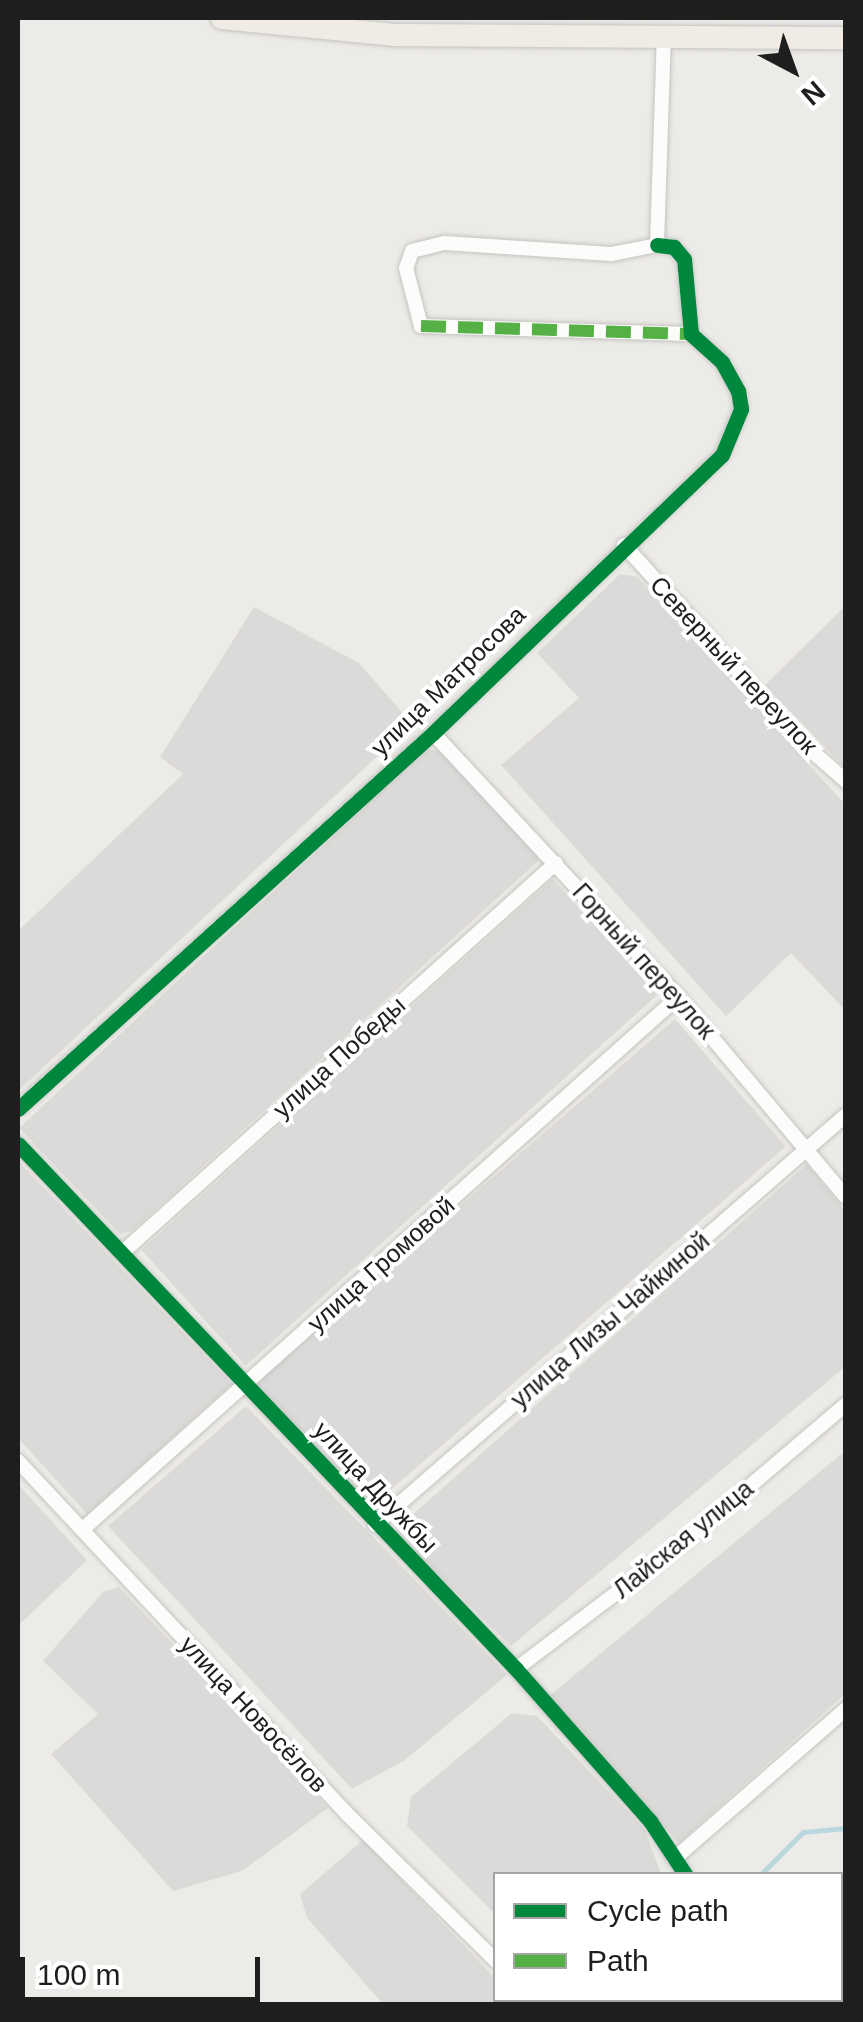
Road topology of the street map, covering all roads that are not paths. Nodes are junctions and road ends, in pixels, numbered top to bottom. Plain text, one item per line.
1 (222, 18) edge
2 (664, 32) junction
3 (846, 38) edge
4 (657, 245) junction
5 (691, 334) junction
6 (624, 545) junction
7 (433, 733) junction
8 (846, 782) edge
9 (556, 862) junction
10 (678, 997) junction
11 (18, 1108) edge
12 (846, 1115) edge
13 (18, 1144) edge
14 (806, 1150) junction
15 (846, 1197) edge
16 (123, 1252) junction
17 (248, 1385) junction
18 (846, 1404) edge
19 (18, 1461) edge
20 (375, 1525) junction
21 (83, 1530) junction
22 (516, 1669) junction
23 (846, 1709) edge
24 (674, 1859) junction
25 (684, 1872) edge
26 (493, 1958) edge

1 - 2 main road
2 - 3 main road
2 - 4 street
4 - 5 street
4 - 5 street
5 - 6 street, улица Матросова
6 - 7 street, улица Матросова
6 - 8 street, Северный переулок
7 - 9 street, Горный переулок
7 - 11 street, улица Матросова
9 - 10 street, Горный переулок
9 - 16 street, улица Победы
10 - 14 street, Горный переулок
10 - 17 street, улица Громовой
12 - 14 street, улица Лизы Чайкиной
13 - 16 street, улица Дружбы
14 - 15 street, Горный переулок
14 - 20 street, улица Лизы Чайкиной
16 - 17 street, улица Дружбы
17 - 20 street, улица Дружбы
17 - 21 street, улица Громовой
18 - 22 street, Лайская улица
19 - 21 street, улица Новосёлов
20 - 22 street, улица Дружбы
21 - 26 street, улица Новосёлов
22 - 24 street, улица Дружбы
23 - 24 street
24 - 25 street, улица Дружбы

